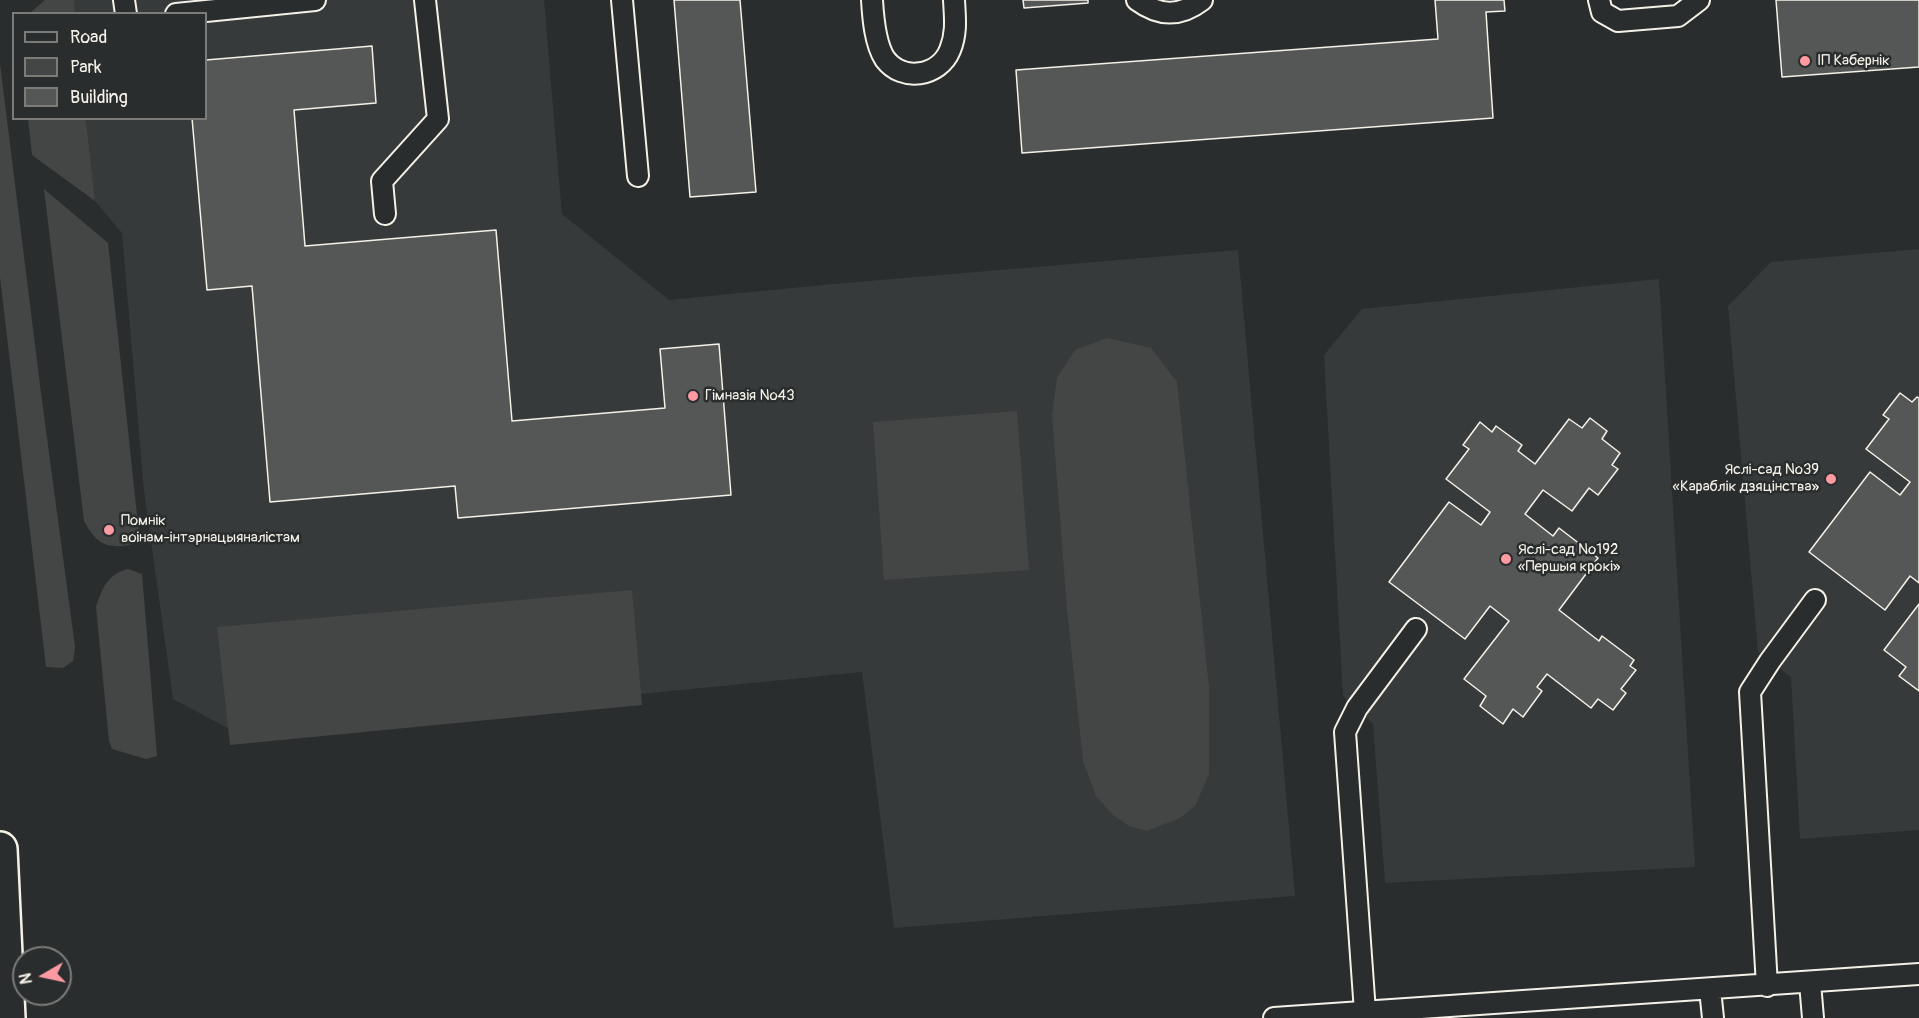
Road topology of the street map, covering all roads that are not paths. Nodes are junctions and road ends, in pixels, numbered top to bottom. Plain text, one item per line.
1 (315, 0) edge
2 (425, 0) edge
3 (622, 0) edge
4 (872, 0) edge
5 (954, 0) edge
6 (1137, 0) edge
7 (1202, 0) edge
8 (1599, 0) edge
9 (1699, 0) edge
10 (196, 12) edge
11 (638, 176) dead end
12 (385, 214) dead end
13 (1815, 600) dead end
14 (1416, 629) dead end
15 (0, 849) edge
16 (1919, 974) edge
17 (1810, 983) junction
18 (1767, 986) junction
19 (1710, 989) junction
20 (1365, 1012) junction
21 (8, 1018) edge
22 (1274, 1018) edge
23 (1713, 1018) edge
24 (1813, 1018) edge

1 - 10 lane
2 - 12 lane
3 - 11 lane
4 - 5 lane
6 - 7 lane
8 - 9 lane
13 - 18 lane
14 - 20 lane
15 - 21 main road
16 - 17 lane
17 - 18 lane
17 - 24 lane
18 - 19 lane
19 - 20 lane
19 - 23 lane
20 - 22 lane

